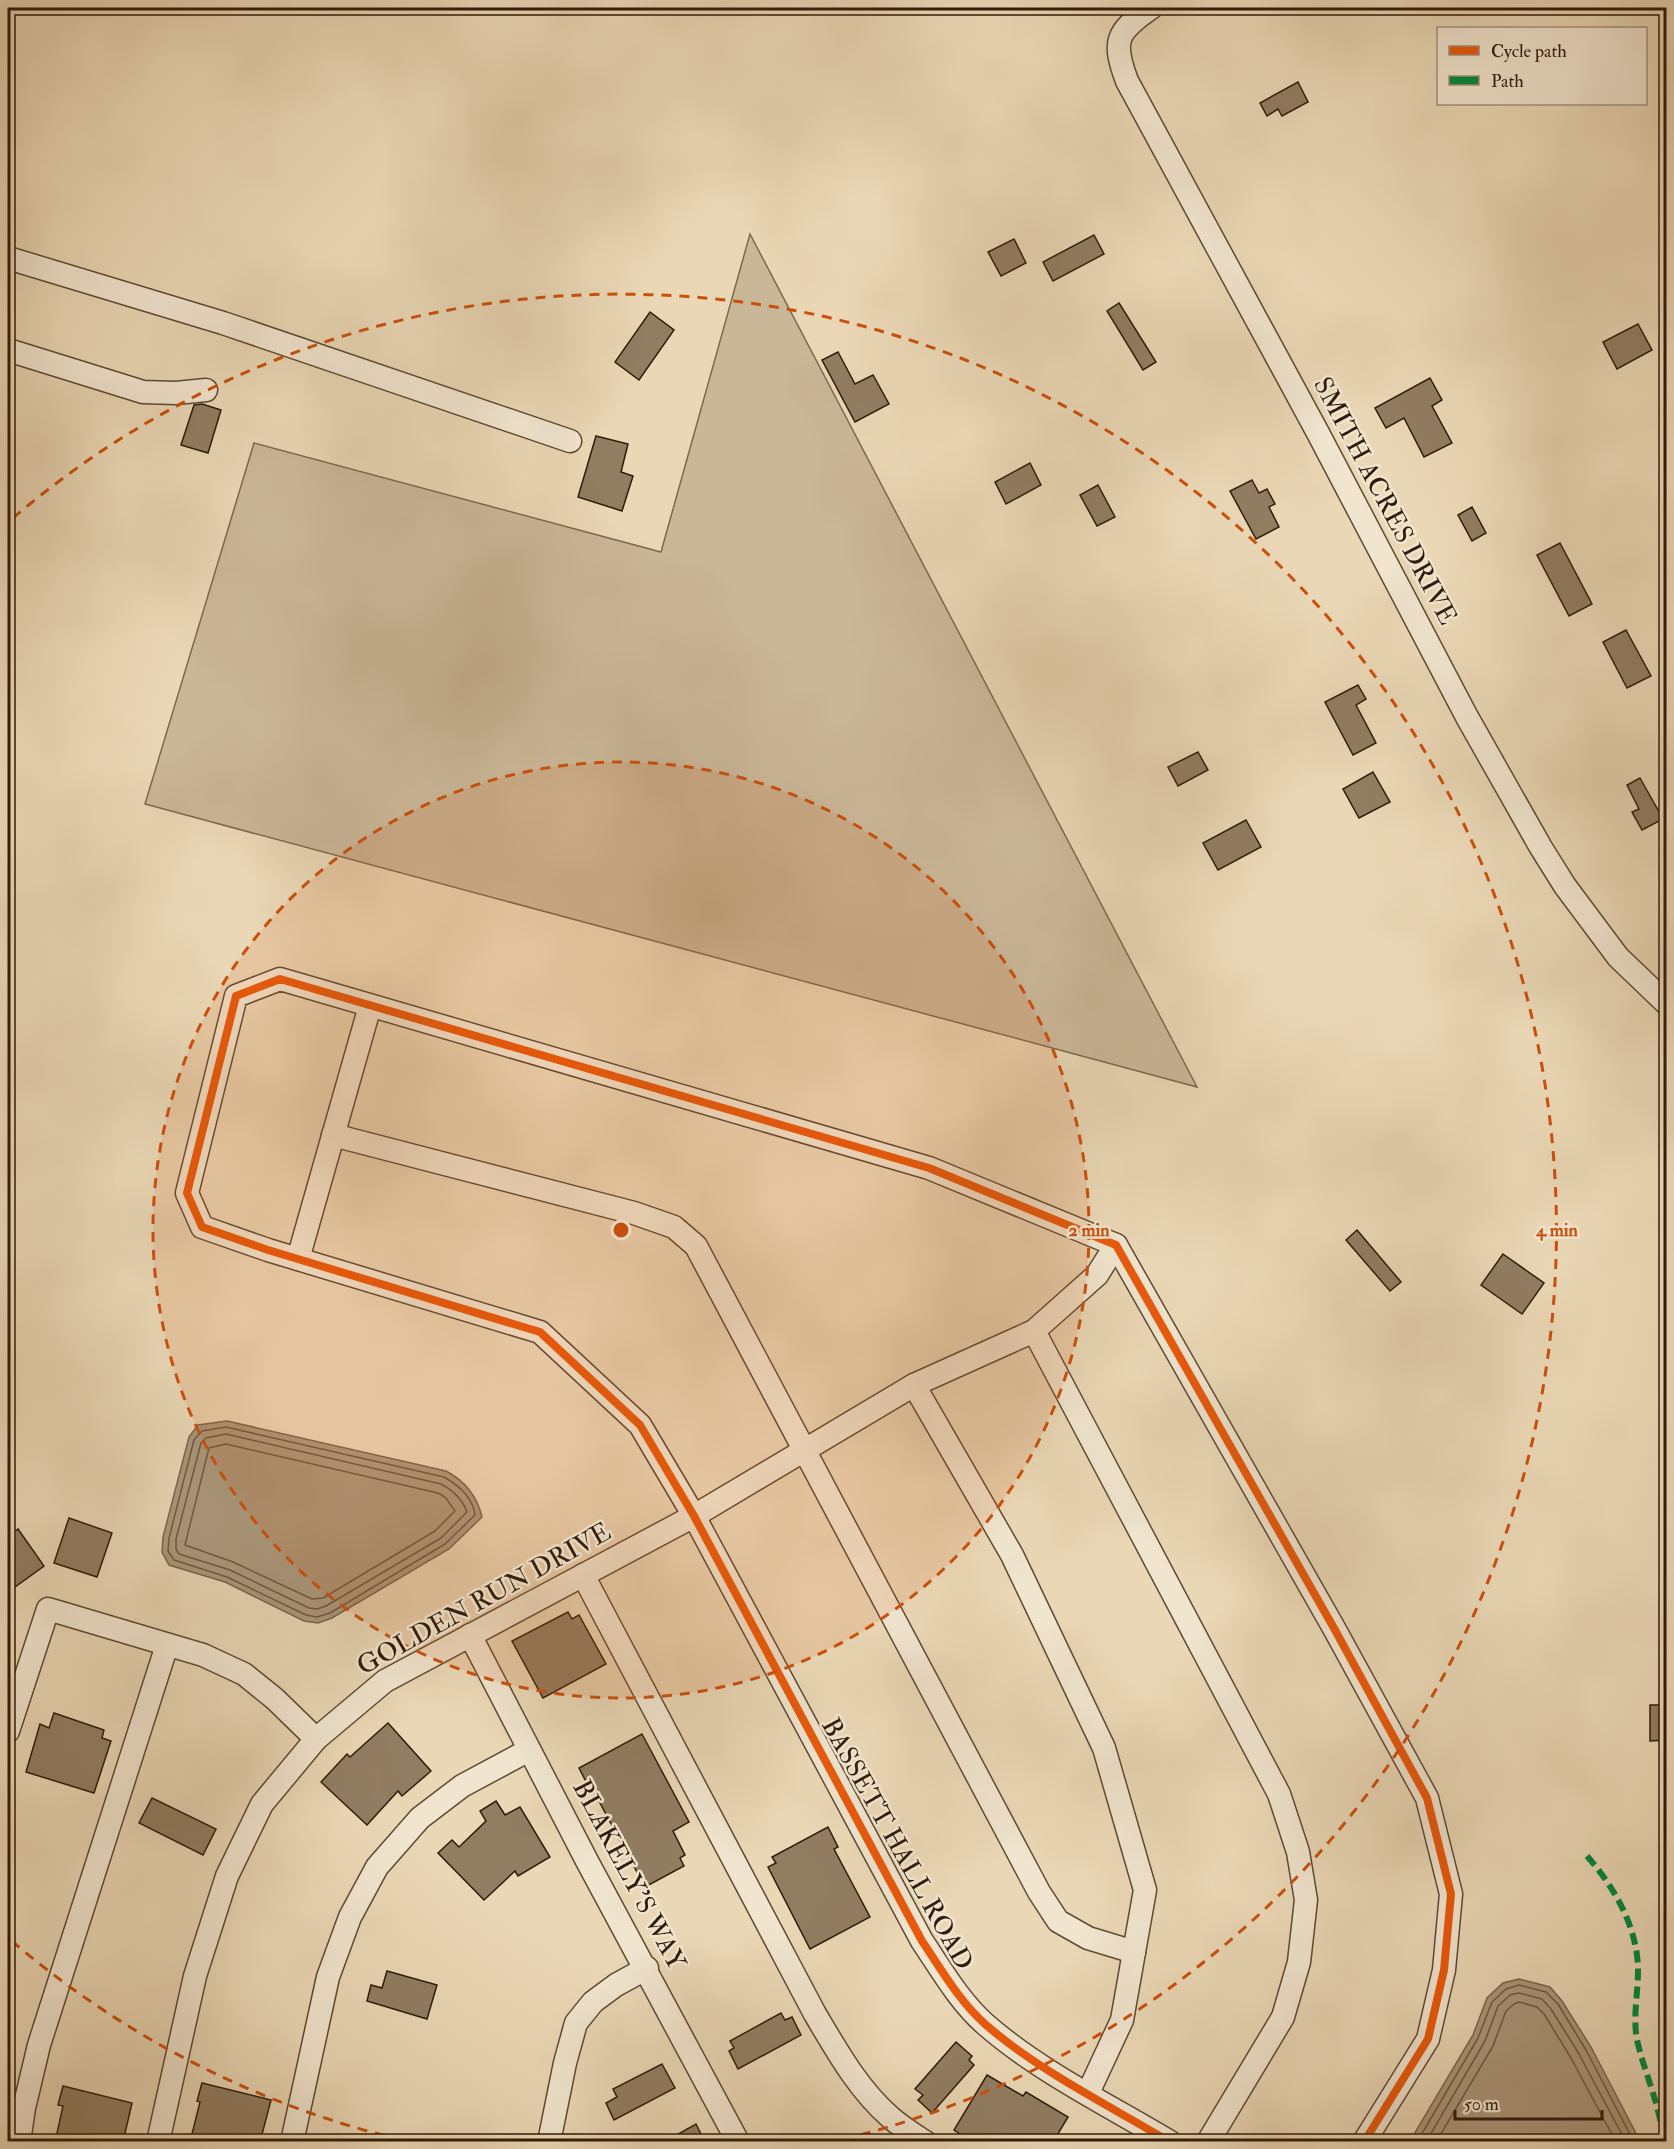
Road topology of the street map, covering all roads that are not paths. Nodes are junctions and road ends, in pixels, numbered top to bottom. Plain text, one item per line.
1 (1151, 8) edge
2 (8, 258) edge
3 (8, 350) edge
4 (206, 390) dead end
5 (570, 441) dead end
6 (1666, 1003) edge
7 (370, 1006) junction
8 (333, 1135) junction
9 (1116, 1245) junction
10 (298, 1259) junction
11 (1034, 1331) junction
12 (914, 1384) junction
13 (805, 1449) junction
14 (694, 1516) junction
15 (583, 1575) junction
16 (470, 1635) junction
17 (167, 1645) junction
18 (8, 1731) edge
19 (315, 1739) junction
20 (529, 1750) junction
21 (1134, 1952) junction
22 (647, 1968) junction
23 (1088, 2093) junction
24 (19, 2142) edge
25 (158, 2142) edge
26 (292, 2142) edge
27 (549, 2142) edge
28 (738, 2142) edge
29 (925, 2142) edge
30 (1170, 2142) edge
31 (1208, 2142) edge
32 (1364, 2142) edge

1 - 6 street, SMITH ACRES DRIVE
2 - 5 street
3 - 4 street
7 - 8 street
7 - 9 street
7 - 10 street, BASSETT HALL ROAD
8 - 10 street
8 - 13 street
9 - 11 street, GOLDEN RUN DRIVE
9 - 32 street
10 - 14 street, BASSETT HALL ROAD
11 - 12 street, GOLDEN RUN DRIVE
11 - 31 street
12 - 13 street, GOLDEN RUN DRIVE
12 - 21 street
13 - 14 street, GOLDEN RUN DRIVE
13 - 21 street
14 - 15 street, GOLDEN RUN DRIVE
14 - 23 street, BASSETT HALL ROAD
15 - 16 street, GOLDEN RUN DRIVE
15 - 29 street
16 - 19 street, GOLDEN RUN DRIVE
16 - 20 street, BLAKELY'S WAY
17 - 18 street
17 - 19 street
17 - 24 street
19 - 25 street, GOLDEN RUN DRIVE
20 - 22 street, BLAKELY'S WAY
20 - 26 street
21 - 23 street
22 - 27 street
22 - 28 street, BLAKELY'S WAY
23 - 30 street, BASSETT HALL ROAD

